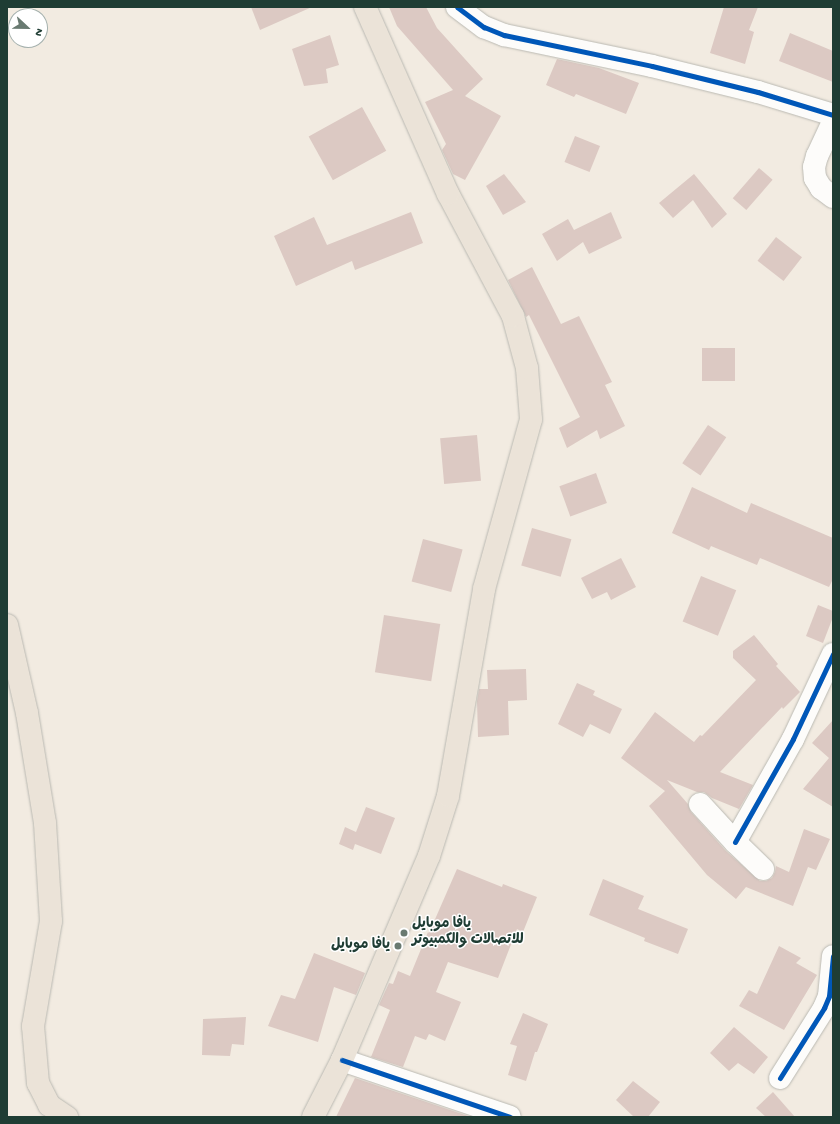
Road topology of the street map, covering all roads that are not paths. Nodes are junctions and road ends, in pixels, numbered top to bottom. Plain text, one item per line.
1 (366, 7) edge
2 (457, 7) edge
3 (833, 115) edge
4 (833, 122) edge
5 (833, 197) edge
6 (7, 625) edge
7 (833, 654) edge
8 (700, 804) dead end
9 (735, 842) junction
10 (763, 869) dead end
11 (833, 956) edge
12 (342, 1060) junction
13 (780, 1078) dead end
14 (67, 1117) edge
15 (313, 1117) edge
16 (510, 1117) edge

1 - 12 main road
2 - 3 street
4 - 5 street
6 - 14 main road
7 - 9 street
8 - 9 street
9 - 10 street
11 - 13 street
12 - 15 main road
12 - 16 street

